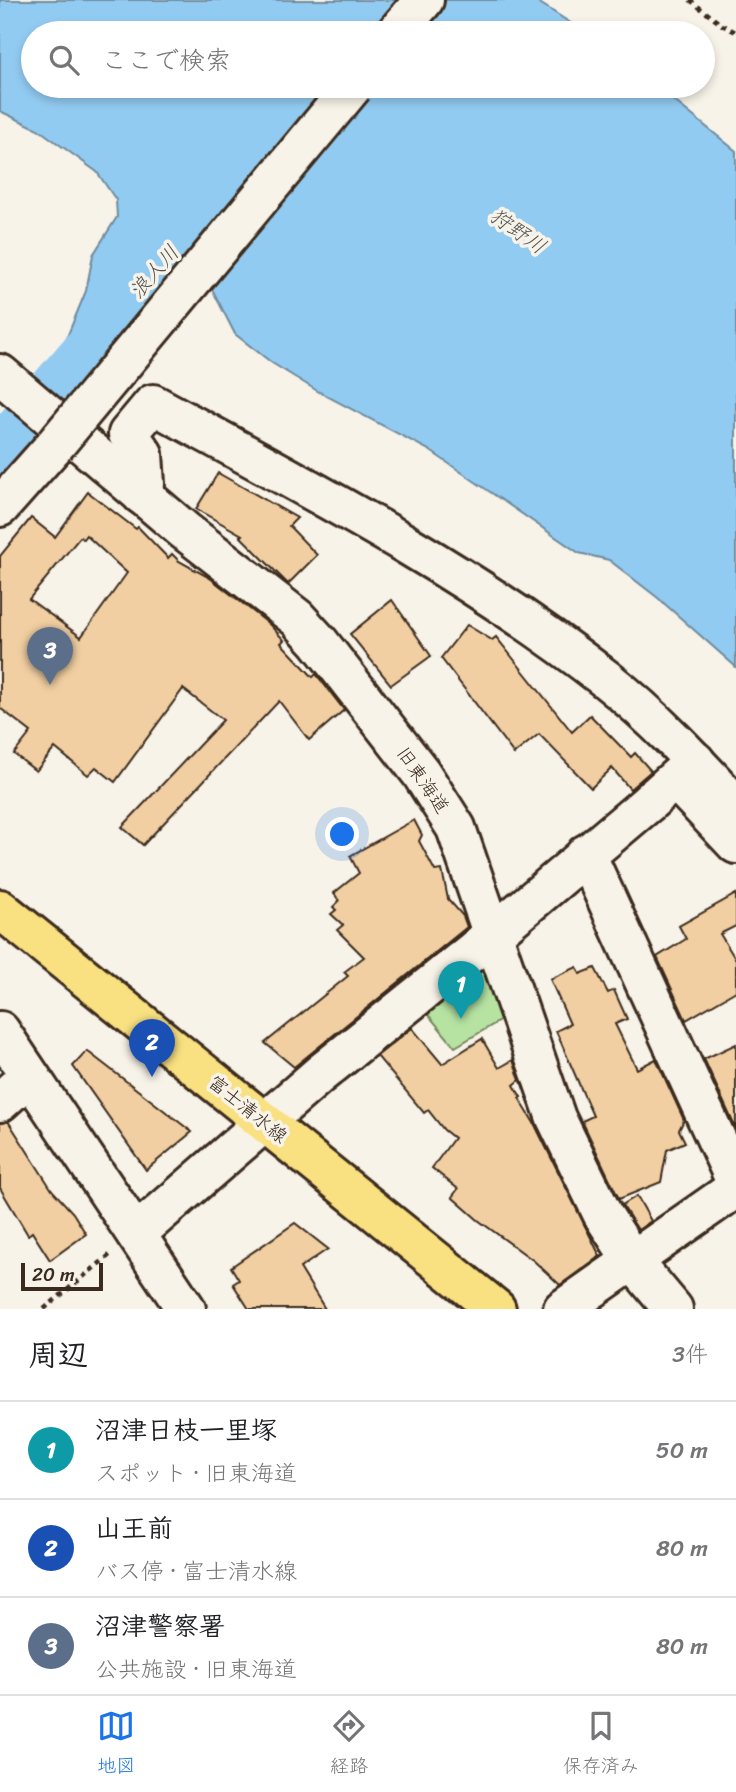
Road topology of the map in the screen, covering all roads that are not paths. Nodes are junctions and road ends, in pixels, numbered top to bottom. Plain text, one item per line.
1 (424, 0) edge
2 (406, 21) edge
3 (343, 98) edge
4 (0, 374) edge
5 (142, 495) junction
6 (0, 507) edge
7 (685, 770) junction
8 (736, 806) edge
9 (736, 844) edge
10 (586, 854) junction
11 (0, 909) edge
12 (492, 934) junction
13 (0, 1031) edge
14 (29, 1076) junction
15 (0, 1102) edge
16 (265, 1123) junction
17 (736, 1178) edge
18 (736, 1188) edge
19 (136, 1234) junction
20 (632, 1260) junction
21 (186, 1309) edge
22 (496, 1309) edge
23 (564, 1309) edge
24 (673, 1309) edge

1 - 2 street
3 - 6 street, bridge
4 - 5 street, 旧東海道
5 - 7 street
5 - 12 street, 旧東海道
7 - 8 street
7 - 9 street
7 - 10 street
10 - 12 street
10 - 17 street
11 - 16 main road, 富士清水線
12 - 16 street
12 - 20 street, 旧東海道
13 - 14 street
14 - 15 street
14 - 19 street
16 - 19 street
16 - 22 main road, 富士清水線
18 - 20 street
19 - 21 street
20 - 23 street
20 - 24 street, 旧東海道

